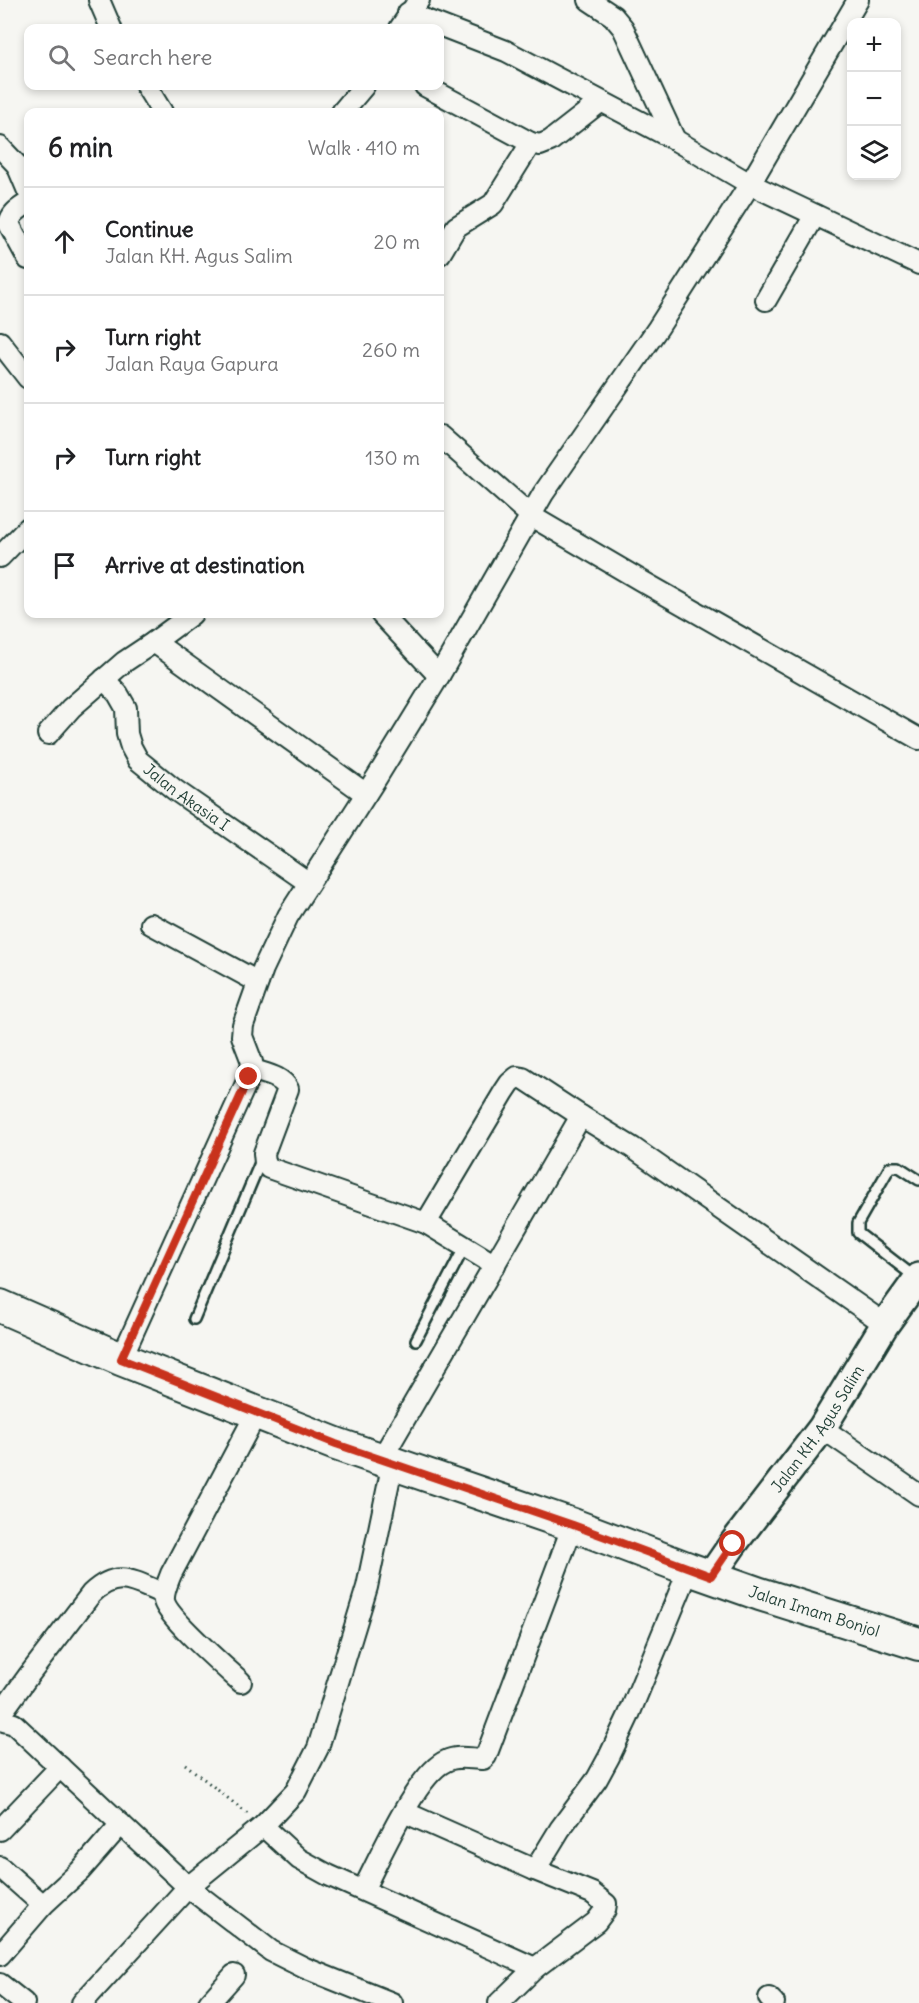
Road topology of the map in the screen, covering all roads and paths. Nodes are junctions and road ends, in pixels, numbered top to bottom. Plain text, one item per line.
1 (99, 0) edge
2 (589, 0) edge
3 (858, 0) edge
4 (409, 14) edge
5 (109, 24) edge
6 (435, 24) edge
7 (444, 27) edge
8 (148, 90) edge
9 (361, 90) edge
10 (433, 90) edge
11 (600, 102) junction
12 (160, 108) edge
13 (345, 108) edge
14 (675, 140) junction
15 (531, 143) junction
16 (0, 147) edge
17 (24, 182) edge
18 (750, 184) junction
19 (24, 205) edge
20 (815, 215) junction
21 (5, 220) edge
22 (444, 248) edge
23 (24, 252) edge
24 (919, 264) edge
25 (766, 300) dead end
26 (0, 342) edge
27 (24, 373) edge
28 (444, 440) edge
29 (531, 516) junction
30 (24, 532) edge
31 (0, 557) edge
32 (187, 618) edge
33 (385, 618) edge
34 (154, 642) junction
35 (438, 676) junction
36 (104, 679) junction
37 (48, 734) dead end
38 (919, 739) edge
39 (366, 794) junction
40 (309, 883) junction
41 (151, 924) dead end
42 (258, 982) junction
43 (251, 1069) junction
44 (581, 1116) junction
45 (264, 1153) junction
46 (919, 1180) edge
47 (426, 1223) junction
48 (465, 1246) junction
49 (495, 1264) junction
50 (918, 1278) edge
51 (0, 1306) edge
52 (194, 1319) dead end
53 (885, 1324) junction
54 (416, 1340) dead end
55 (121, 1359) junction
56 (257, 1412) junction
57 (822, 1428) junction
58 (388, 1460) junction
59 (919, 1495) edge
60 (573, 1525) junction
61 (700, 1572) junction
62 (164, 1594) junction
63 (919, 1644) edge
64 (241, 1683) dead end
65 (0, 1717) edge
66 (185, 1764) dead end
67 (60, 1767) junction
68 (404, 1812) junction
69 (121, 1824) junction
70 (262, 1826) junction
71 (0, 1830) edge
72 (0, 1867) edge
73 (535, 1870) junction
74 (188, 1887) junction
75 (363, 1890) junction
76 (43, 1905) junction
77 (0, 1956) edge
78 (536, 1968) junction
79 (234, 1975) dead end
80 (0, 1984) edge
81 (388, 2002) edge
82 (24, 2003) edge
83 (82, 2003) edge
84 (209, 2003) edge
85 (499, 2003) edge

1 - 5 street
2 - 14 street
3 - 18 street
4 - 6 street
7 - 11 street
8 - 12 street
9 - 13 street
10 - 15 street
11 - 14 street
11 - 15 street
14 - 18 street
15 - 22 street
16 - 17 street
18 - 20 street
18 - 29 street
19 - 21 street
20 - 24 street
20 - 25 street
21 - 23 street
26 - 27 street
28 - 29 street
29 - 35 street
29 - 38 street
30 - 31 street
32 - 34 street
33 - 35 street
34 - 36 street
34 - 39 street
35 - 39 street
36 - 37 street
36 - 40 street, Jalan Akasia I
39 - 40 street
40 - 42 street
41 - 42 street
42 - 43 street
43 - 45 street
43 - 55 street
44 - 47 street
44 - 49 street
44 - 53 street
45 - 47 street
45 - 52 lane
46 - 50 lane
47 - 48 street
48 - 49 street
48 - 54 lane
49 - 58 street
50 - 53 main road, Jalan KH. Agus Salim
51 - 55 main road, Jalan Imam Bonjol
53 - 57 main road, Jalan KH. Agus Salim
55 - 56 main road, Jalan Imam Bonjol
56 - 58 main road, Jalan Imam Bonjol
56 - 62 street
57 - 59 street
57 - 61 main road, Jalan KH. Agus Salim
58 - 60 main road, Jalan Imam Bonjol
58 - 70 street
60 - 61 main road, Jalan Imam Bonjol
60 - 68 street
61 - 63 main road, Jalan Imam Bonjol
61 - 73 street
62 - 64 street
62 - 65 street
65 - 67 street
66 - 70 path
67 - 69 street
67 - 71 street
68 - 73 street
68 - 75 street
69 - 74 street
69 - 76 street
70 - 74 street
70 - 75 street
72 - 76 street
73 - 78 street
74 - 81 street
74 - 83 street
75 - 78 street
76 - 77 street
78 - 85 street
79 - 84 street
80 - 82 street

